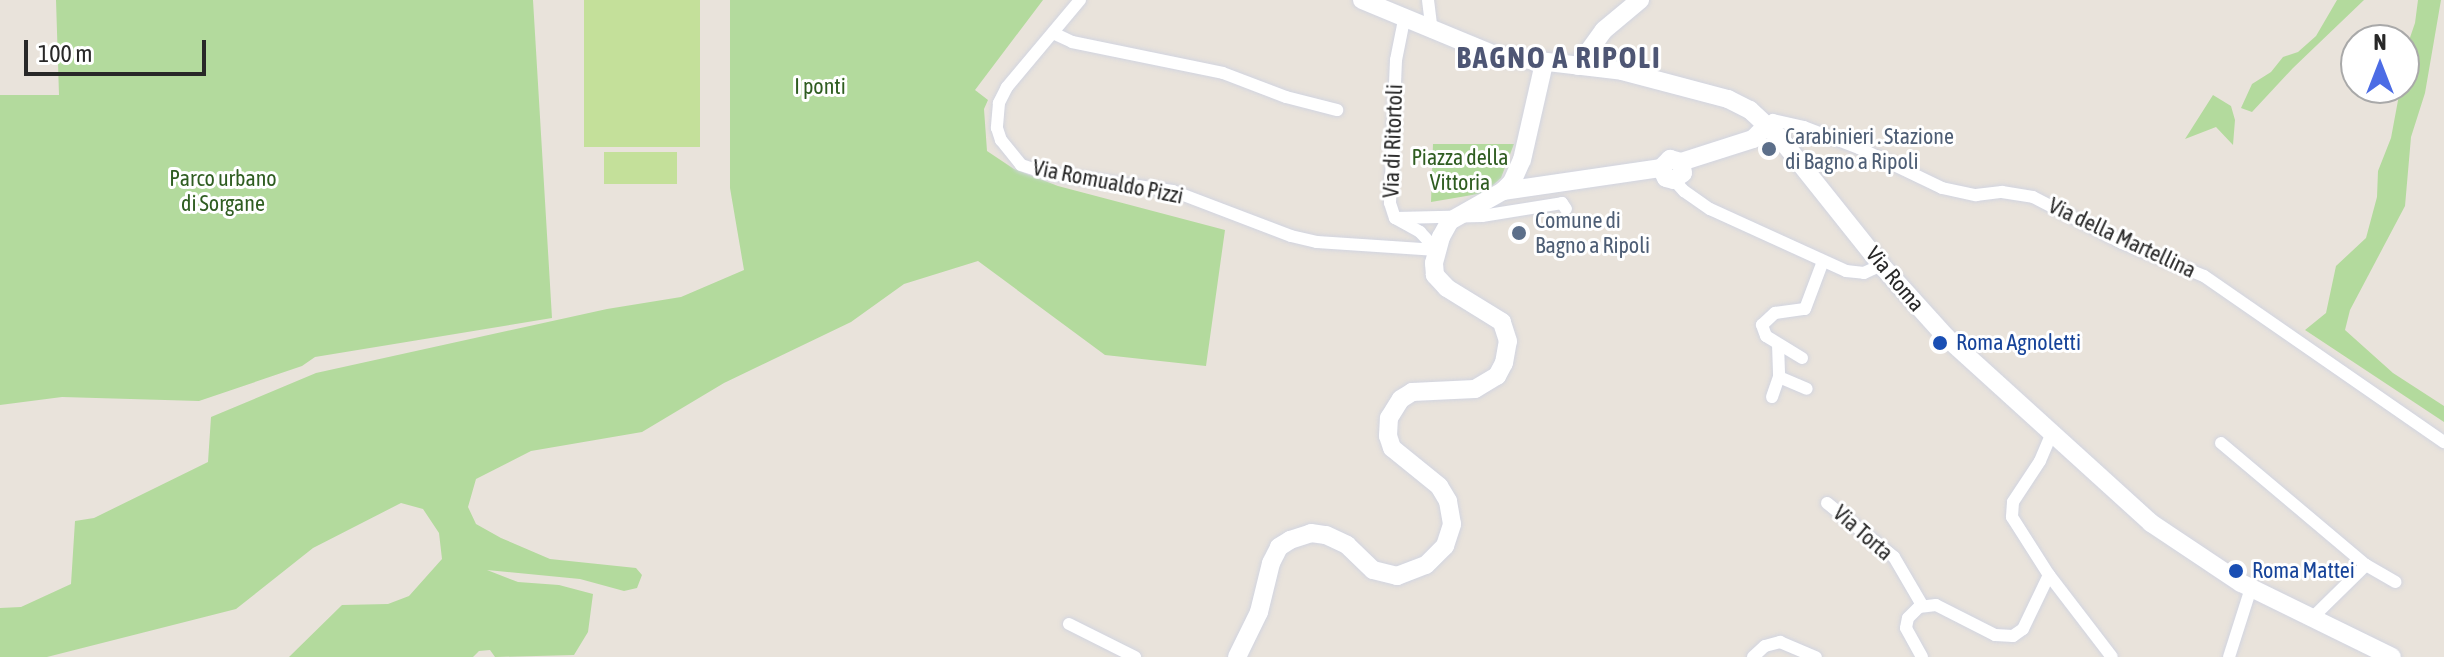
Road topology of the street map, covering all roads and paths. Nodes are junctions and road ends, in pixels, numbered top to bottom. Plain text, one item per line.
1 (1080, 0) edge
2 (1362, 0) edge
3 (1428, 0) edge
4 (1640, 0) edge
5 (1404, 20) junction
6 (1432, 32) junction
7 (1053, 33) junction
8 (1544, 63) junction
9 (1578, 66) junction
10 (1337, 110) dead end
11 (1767, 125) junction
12 (1672, 170) junction
13 (1503, 191) junction
14 (1566, 209) dead end
15 (1458, 216) junction
16 (1395, 218) junction
17 (1437, 250) junction
18 (1823, 261) junction
19 (1881, 265) junction
20 (1778, 344) junction
21 (1802, 358) dead end
22 (1779, 377) junction
23 (1807, 389) dead end
24 (1772, 397) dead end
25 (2051, 435) junction
26 (2444, 442) edge
27 (2221, 443) dead end
28 (1827, 503) dead end
29 (2366, 565) junction
30 (2049, 575) junction
31 (2396, 582) dead end
32 (2251, 588) junction
33 (1922, 605) junction
34 (2312, 618) junction
35 (1069, 624) dead end
36 (1236, 654) edge
37 (1135, 657) edge
38 (1753, 657) edge
39 (1816, 657) edge
40 (1922, 657) edge
41 (2112, 657) edge
42 (2229, 657) edge
43 (2392, 657) edge

1 - 7 street, Via Romualdo Pizzi
2 - 5 street, Via Roma
3 - 6 street
4 - 9 street
5 - 6 street, Via Roma
5 - 16 street, Via di Ritortoli
6 - 8 street, Via Roma
7 - 10 street
7 - 17 street, Via Romualdo Pizzi
8 - 9 street, Via Roma
8 - 13 street
9 - 11 street, Via Roma
11 - 12 street
11 - 19 street, Via Roma
11 - 26 street, Via della Martellina
12 - 13 street
12 - 18 street
13 - 15 street
14 - 15 street
15 - 16 street
15 - 17 street
16 - 17 street, Via di Ritortoli
17 - 36 street
18 - 19 street
18 - 20 street
19 - 25 street, Via Roma
20 - 21 street
20 - 22 street
22 - 23 street
22 - 24 street
25 - 30 street
25 - 32 street, Via Roma
27 - 29 street
28 - 33 street, Via Torta
29 - 31 street
29 - 34 street
30 - 33 street
30 - 41 street
32 - 34 street, Via Roma
32 - 42 street
33 - 40 street
34 - 43 street, Via Roma
35 - 37 street
38 - 39 street

